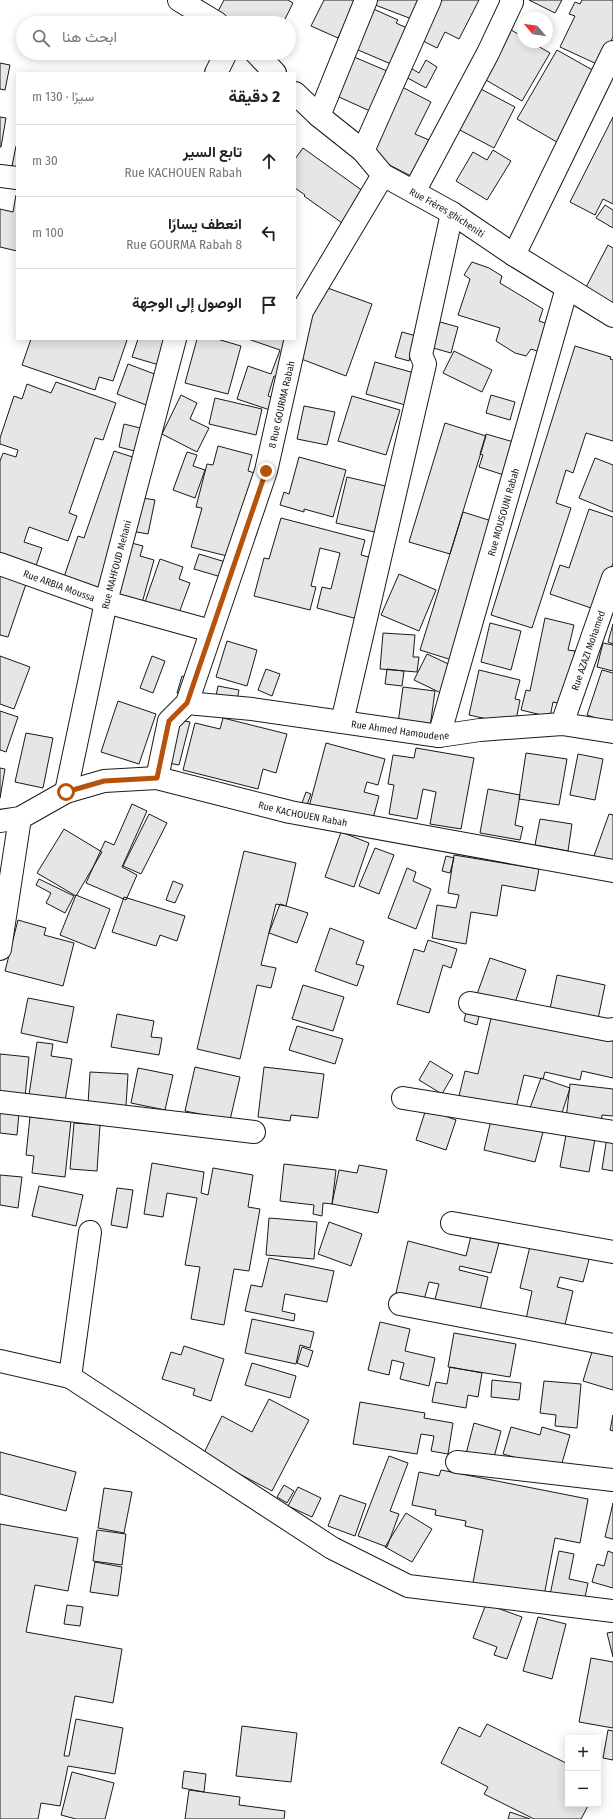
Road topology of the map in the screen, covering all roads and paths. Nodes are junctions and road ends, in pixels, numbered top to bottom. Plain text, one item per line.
1 (366, 0) edge
2 (430, 0) edge
3 (512, 0) edge
4 (187, 2) edge
5 (207, 16) edge
6 (613, 52) edge
7 (222, 60) edge
8 (263, 60) edge
9 (216, 72) edge
10 (275, 72) edge
11 (296, 94) edge
12 (319, 116) junction
13 (363, 151) junction
14 (383, 175) junction
15 (0, 176) edge
16 (16, 178) edge
17 (414, 192) junction
18 (452, 213) junction
19 (514, 255) junction
20 (567, 288) junction
21 (613, 316) edge
22 (296, 338) edge
23 (174, 340) edge
24 (296, 340) edge
25 (0, 564) edge
26 (613, 578) edge
27 (106, 602) junction
28 (211, 631) junction
29 (187, 703) junction
30 (342, 722) junction
31 (562, 724) junction
32 (613, 732) edge
33 (439, 736) junction
34 (157, 778) junction
35 (66, 792) junction
36 (10, 819) edge
37 (613, 871) edge
38 (0, 949) edge
39 (470, 1003) dead end
40 (613, 1029) edge
41 (403, 1098) dead end
42 (0, 1102) edge
43 (254, 1132) dead end
44 (613, 1132) edge
45 (452, 1223) dead end
46 (90, 1232) dead end
47 (613, 1252) edge
48 (400, 1304) dead end
49 (613, 1345) edge
50 (0, 1360) edge
51 (70, 1377) junction
52 (457, 1462) dead end
53 (613, 1480) edge
54 (613, 1611) edge

1 - 12 street
2 - 13 street
3 - 17 street
4 - 5 street
6 - 19 street
7 - 9 street
8 - 10 street
11 - 12 street, Rue Frères ghicheniti
12 - 13 street, Rue Frères ghicheniti
13 - 14 street, Rue Frères ghicheniti
14 - 17 street, Rue Frères ghicheniti
14 - 22 street, 8 Rue GOURMA Rabah
15 - 16 street
17 - 18 street, Rue Frères ghicheniti
18 - 19 street, Rue Frères ghicheniti
18 - 30 street
19 - 20 street, Rue Frères ghicheniti
20 - 21 street, Rue Frères ghicheniti
20 - 33 street, Rue MOUSOUNI Rabah
23 - 27 street, Rue MAHFOUD Mehani
24 - 28 street, 8 Rue GOURMA Rabah
25 - 27 street, Rue ARBIA Moussa
26 - 31 street, Rue AZAZI Mohamed
27 - 28 street, Rue ARBIA Moussa
27 - 35 street, Rue MAHFOUD Mehani
28 - 29 street, 8 Rue GOURMA Rabah
29 - 30 street, Rue Ahmed Hamoudene
29 - 34 street, 8 Rue GOURMA Rabah
30 - 33 street, Rue Ahmed Hamoudene
31 - 32 street, Rue Ahmed Hamoudene
31 - 33 street, Rue Ahmed Hamoudene
34 - 35 street, Rue KACHOUEN Rabah
34 - 37 street, Rue KACHOUEN Rabah
35 - 36 street, Rue KACHOUEN Rabah
36 - 38 street
39 - 40 street
41 - 44 street
42 - 43 street
45 - 47 street
46 - 51 street
48 - 49 street
50 - 51 street
51 - 54 street
52 - 53 street

